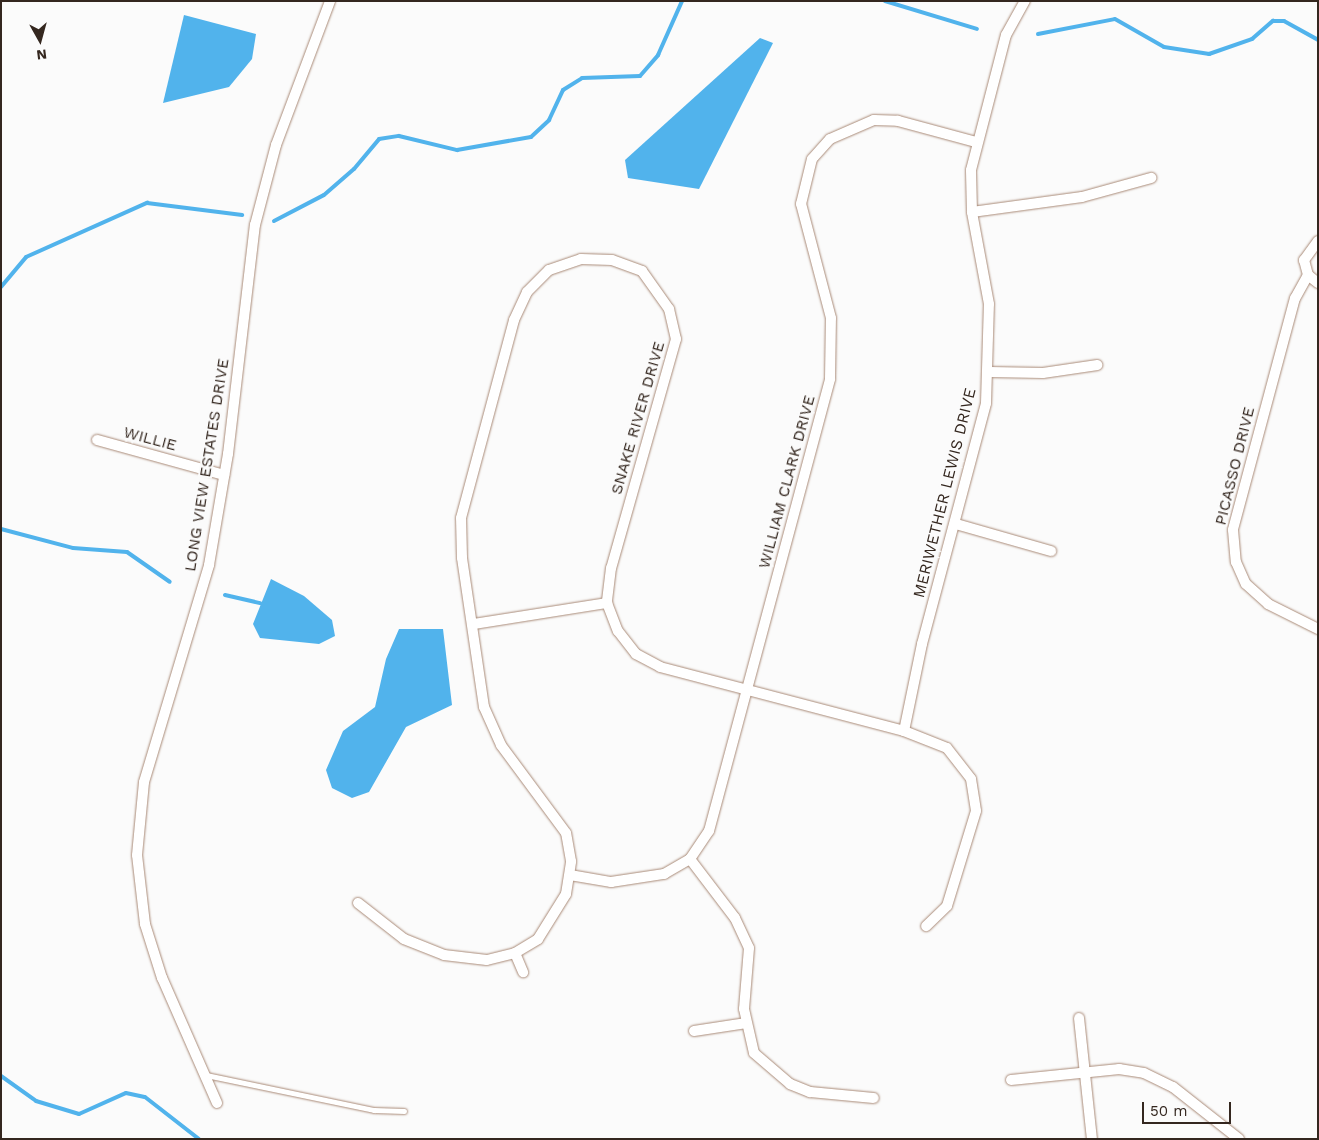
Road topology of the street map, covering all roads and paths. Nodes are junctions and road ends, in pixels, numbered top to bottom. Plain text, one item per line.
1 (330, 1) edge
2 (1025, 1) edge
3 (976, 142) junction
4 (1150, 178) dead end
5 (972, 212) junction
6 (1318, 241) edge
7 (1308, 275) junction
8 (1318, 283) edge
9 (1097, 365) dead end
10 (990, 372) junction
11 (97, 440) dead end
12 (224, 475) junction
13 (956, 524) junction
14 (1051, 551) dead end
15 (607, 603) junction
16 (474, 624) junction
17 (1318, 629) edge
18 (745, 692) junction
19 (904, 731) junction
20 (690, 859) junction
21 (570, 875) junction
22 (358, 903) dead end
23 (926, 926) dead end
24 (515, 953) junction
25 (523, 972) dead end
26 (1079, 1018) dead end
27 (746, 1023) junction
28 (694, 1031) dead end
29 (1088, 1072) junction
30 (201, 1074) junction
31 (1011, 1080) dead end
32 (874, 1098) dead end
33 (217, 1104) dead end
34 (404, 1110) dead end
35 (1092, 1139) edge
36 (1239, 1139) edge

1 - 12 street, LONG VIEW ESTATES DRIVE
2 - 3 street, MERIWETHER LEWIS DRIVE
3 - 5 street, MERIWETHER LEWIS DRIVE
3 - 18 street, WILLIAM CLARK DRIVE
4 - 5 street
5 - 10 street, MERIWETHER LEWIS DRIVE
6 - 7 street
7 - 8 street
7 - 17 street, PICASSO DRIVE
9 - 10 street
10 - 13 street, MERIWETHER LEWIS DRIVE
11 - 12 street, WILLIE
12 - 30 street, LONG VIEW ESTATES DRIVE
13 - 14 street
13 - 19 street, MERIWETHER LEWIS DRIVE
15 - 16 street
15 - 16 street, SNAKE RIVER DRIVE
15 - 18 street, SNAKE RIVER DRIVE
16 - 21 street, SNAKE RIVER DRIVE
18 - 19 street, SNAKE RIVER DRIVE
18 - 20 street, WILLIAM CLARK DRIVE
19 - 23 street, SNAKE RIVER DRIVE
20 - 21 street, WILLIAM CLARK DRIVE
20 - 27 street
21 - 24 street, SNAKE RIVER DRIVE
22 - 24 street, SNAKE RIVER DRIVE
24 - 25 street
26 - 29 street
27 - 28 street
27 - 32 street
29 - 31 street
29 - 35 street
29 - 36 street
30 - 33 street, LONG VIEW ESTATES DRIVE
30 - 34 lane

